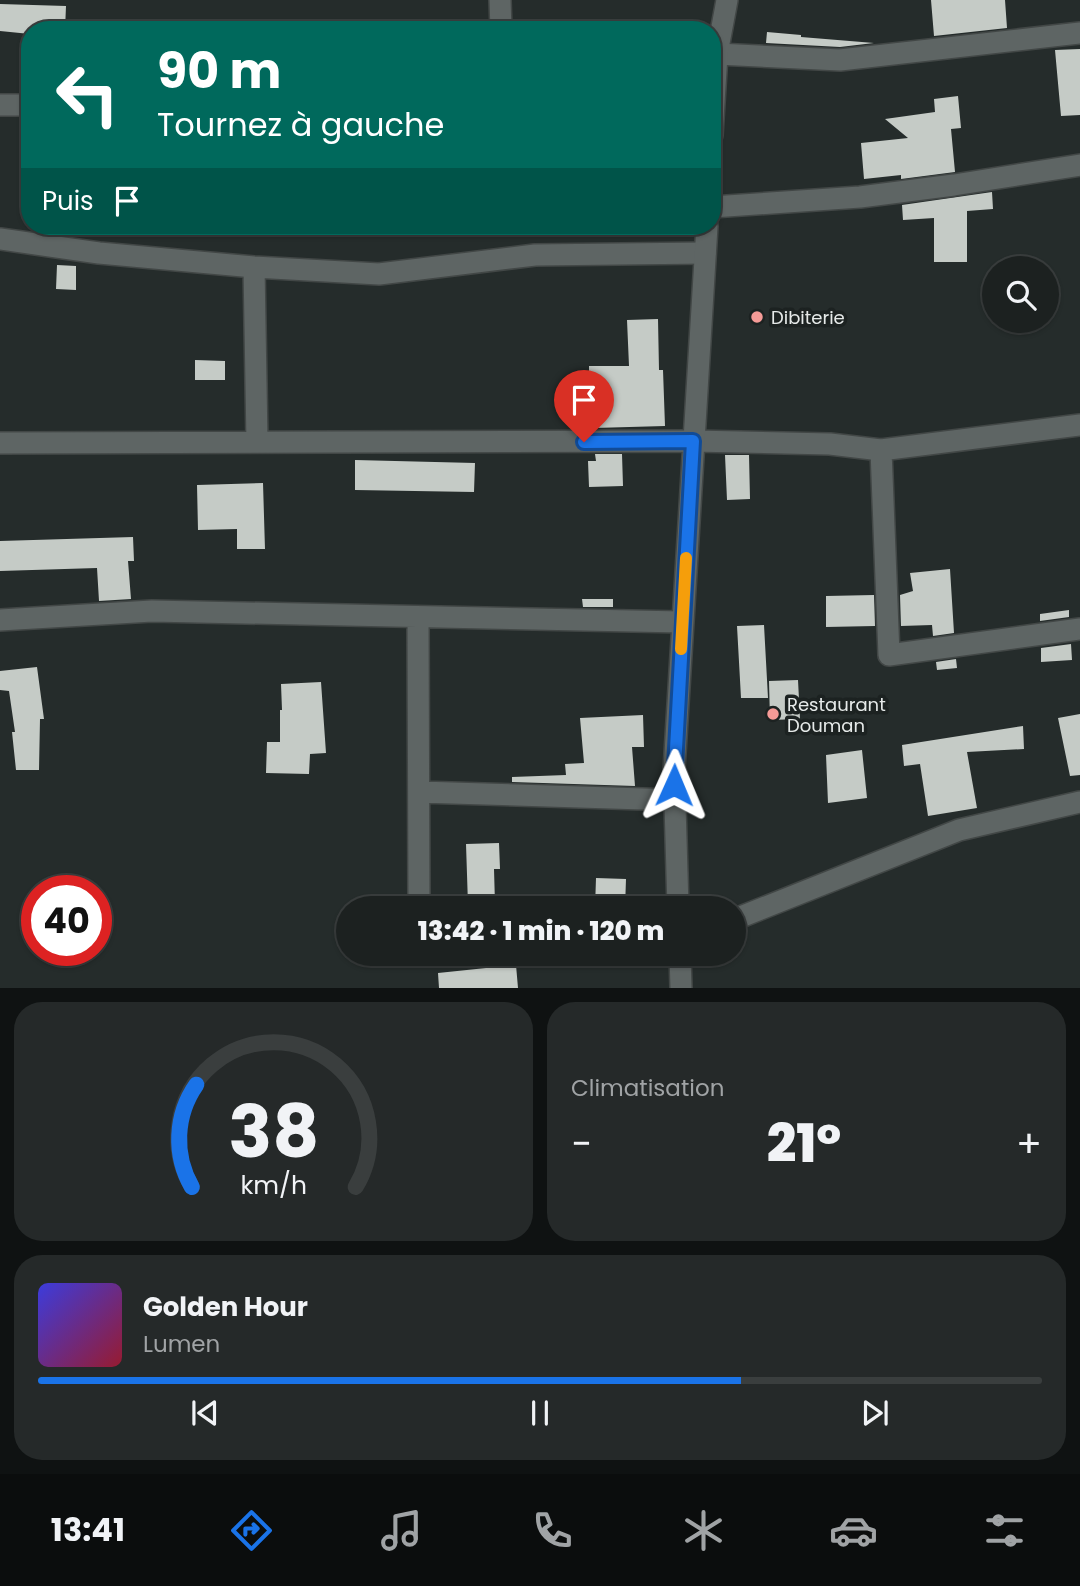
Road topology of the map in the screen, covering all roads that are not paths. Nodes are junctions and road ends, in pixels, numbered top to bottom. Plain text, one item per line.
1 (500, 0) edge
2 (727, 0) edge
3 (501, 21) edge
4 (1080, 33) edge
5 (721, 36) edge
6 (721, 54) edge
7 (0, 105) edge
8 (21, 105) edge
9 (1080, 165) edge
10 (721, 206) edge
11 (706, 235) edge
12 (0, 239) edge
13 (705, 253) junction
14 (254, 267) junction
15 (1080, 425) edge
16 (693, 441) junction
17 (257, 442) junction
18 (0, 443) edge
19 (881, 450) junction
20 (418, 617) junction
21 (0, 620) edge
22 (682, 622) junction
23 (1080, 629) edge
24 (419, 792) junction
25 (675, 800) junction
26 (1080, 802) edge
27 (419, 896) edge
28 (678, 896) edge
29 (746, 915) edge
30 (680, 966) edge
31 (681, 988) edge

1 - 3 street
2 - 5 street
4 - 6 street
7 - 8 street
9 - 10 street
11 - 13 street
12 - 14 street
13 - 14 street
13 - 16 street
14 - 17 street
15 - 19 street
16 - 17 street
16 - 19 street
16 - 22 street
17 - 18 street
19 - 23 street
20 - 21 street
20 - 22 street
20 - 24 street
22 - 25 street
24 - 25 street
24 - 27 street
25 - 28 street
26 - 29 street
30 - 31 street

